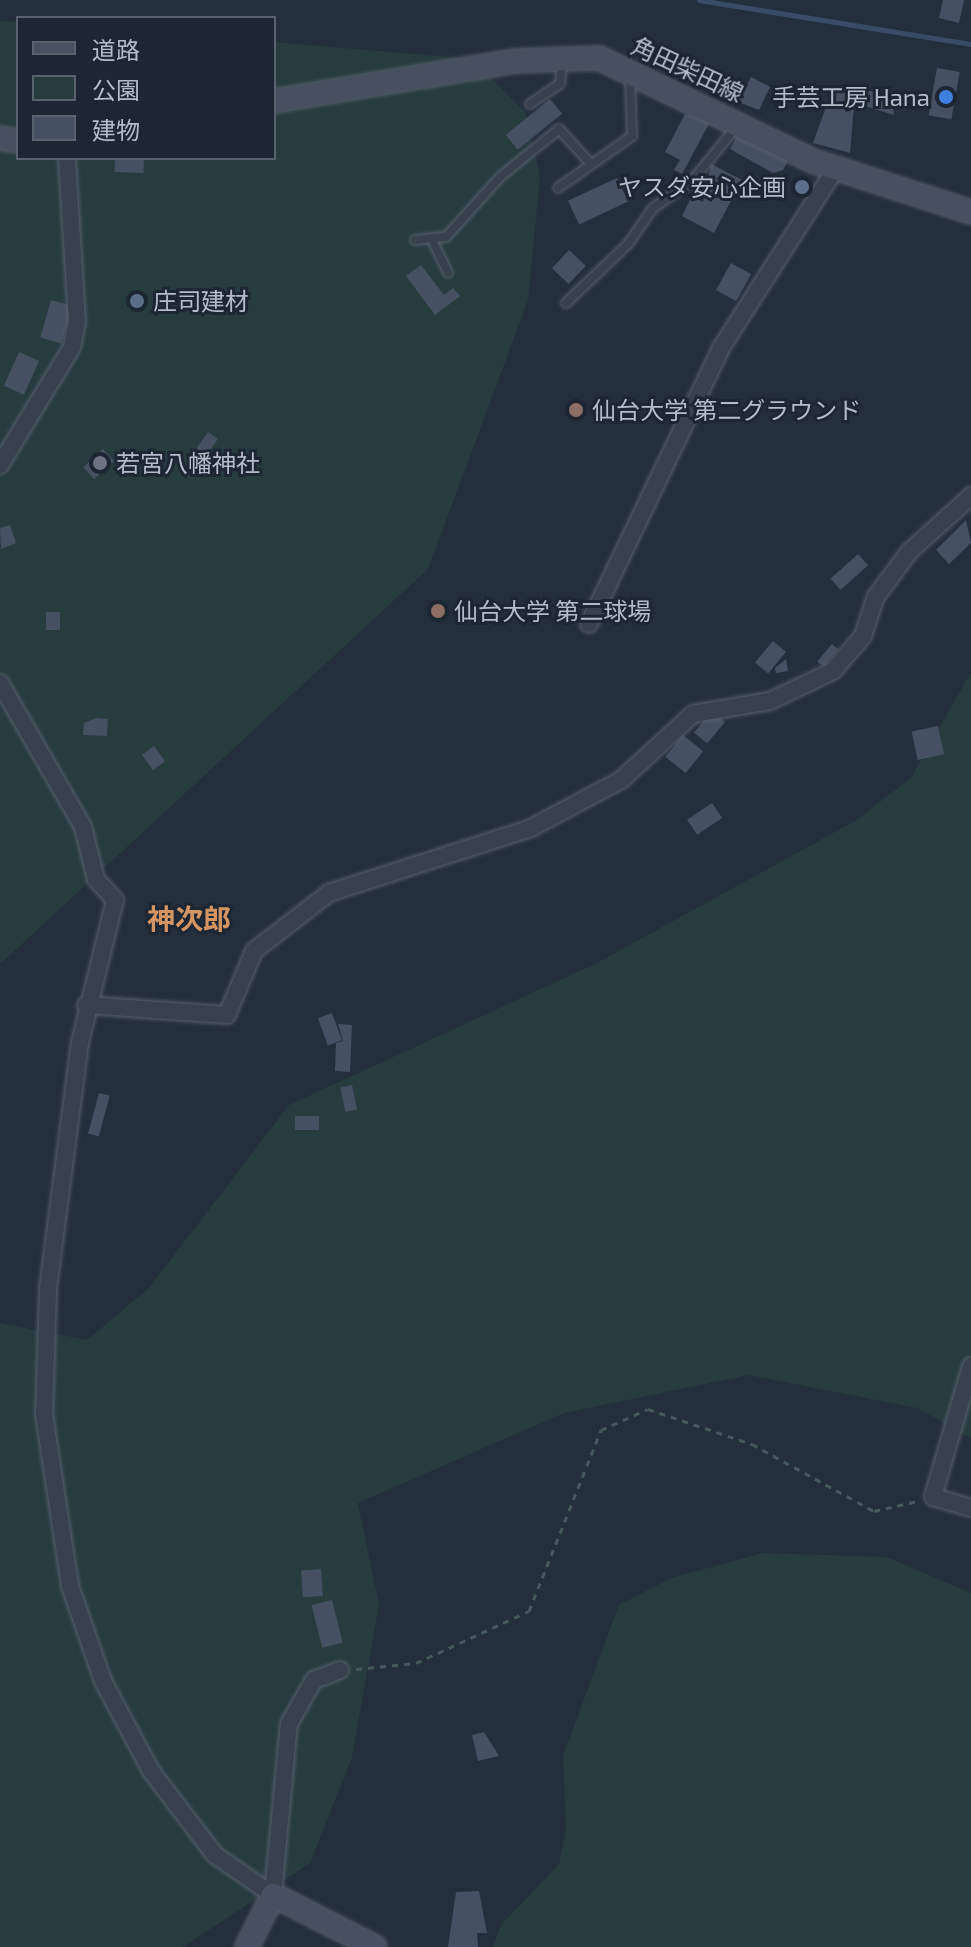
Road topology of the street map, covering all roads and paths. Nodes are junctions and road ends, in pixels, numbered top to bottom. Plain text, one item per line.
1 (563, 54) junction
2 (630, 68) junction
3 (276, 101) edge
4 (530, 104) dead end
5 (740, 122) junction
6 (67, 160) edge
7 (591, 164) junction
8 (835, 170) junction
9 (558, 188) dead end
10 (971, 212) edge
11 (415, 240) dead end
12 (434, 244) junction
13 (448, 273) dead end
14 (566, 303) dead end
15 (0, 465) edge
16 (971, 496) edge
17 (589, 624) dead end
18 (0, 683) edge
19 (86, 1005) junction
20 (971, 1366) edge
21 (933, 1497) junction
22 (971, 1508) edge
23 (340, 1670) joint
24 (273, 1895) junction
25 (247, 1947) edge
26 (375, 1947) edge

1 - 2 main road, 角田柴田線
1 - 3 main road, 角田柴田線
1 - 4 lane
2 - 5 main road, 角田柴田線
2 - 7 lane
5 - 8 main road, 角田柴田線
5 - 14 lane
6 - 15 street
7 - 9 lane
7 - 12 lane
8 - 10 main road, 角田柴田線
8 - 17 street
11 - 12 lane
12 - 13 lane
16 - 19 street
18 - 19 street
19 - 24 street
20 - 21 street
21 - 22 street
21 - 23 path
23 - 24 street
24 - 25 main road
24 - 26 main road

